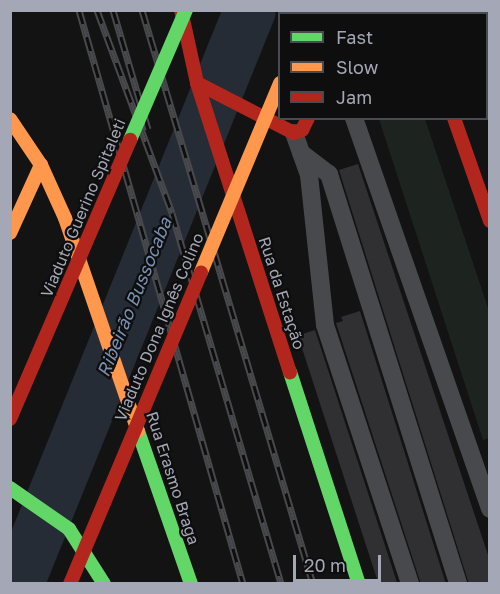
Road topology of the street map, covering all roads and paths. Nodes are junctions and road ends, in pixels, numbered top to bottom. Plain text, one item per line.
1 (184, 10) edge
2 (200, 85) junction
3 (278, 85) edge
4 (10, 119) edge
5 (307, 120) edge
6 (355, 120) edge
7 (455, 120) edge
8 (294, 133) junction
9 (301, 153) junction
10 (41, 165) junction
11 (489, 221) edge
12 (10, 232) edge
13 (10, 419) edge
14 (10, 488) edge
15 (489, 509) edge
16 (70, 584) edge
17 (104, 584) edge
18 (191, 584) edge
19 (359, 584) edge
20 (410, 584) edge
21 (458, 584) edge

1 - 2 main road, Rua da Estação
1 - 13 main road, Viaduto Guerino Spitaleti, bridge
2 - 8 main road
2 - 19 main road, Rua da Estação
3 - 16 main road, Viaduto Dona Ignês Colino, bridge
4 - 10 main road, Rua Erasmo Braga
5 - 8 main road
6 - 15 lane
7 - 11 main road
8 - 9 lane
9 - 20 lane
9 - 21 lane
10 - 12 main road
10 - 18 main road, Rua Erasmo Braga
14 - 17 main road

